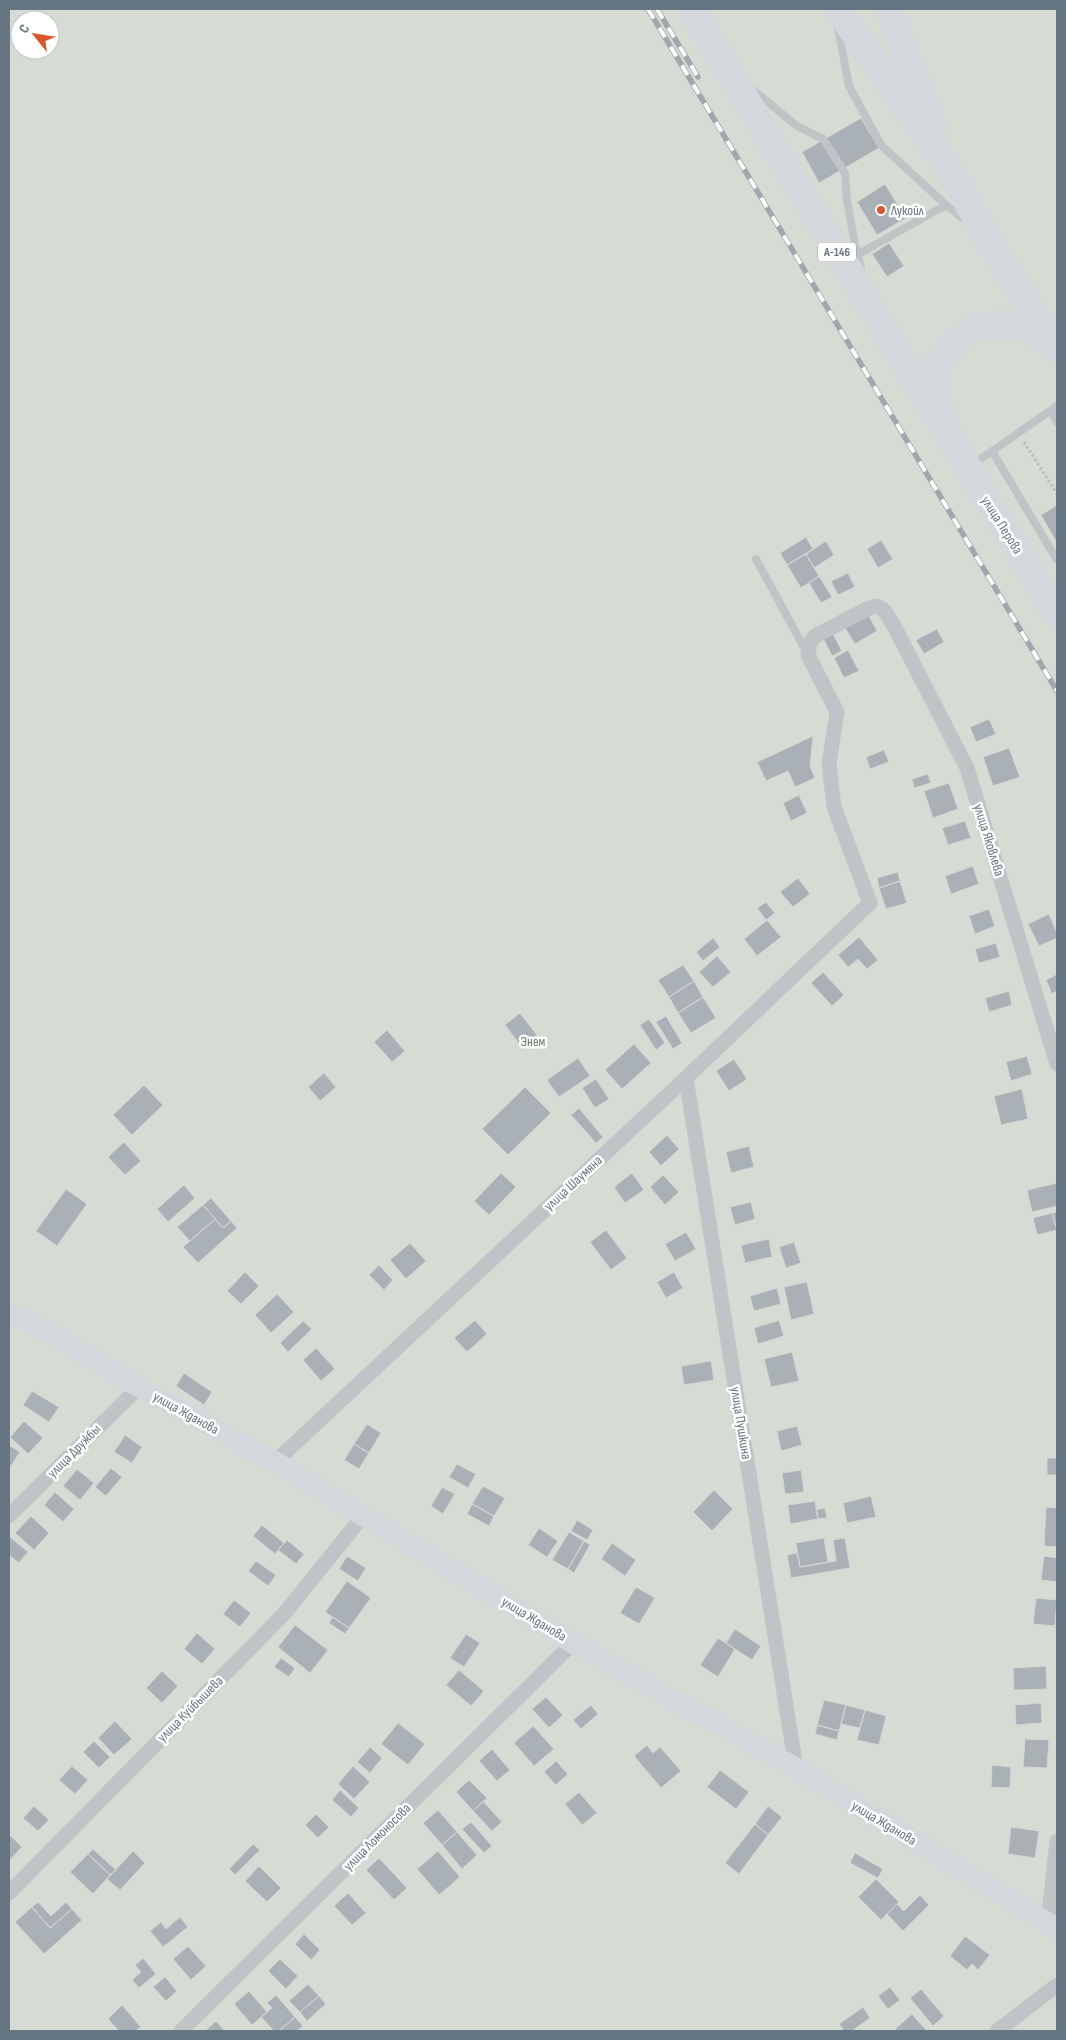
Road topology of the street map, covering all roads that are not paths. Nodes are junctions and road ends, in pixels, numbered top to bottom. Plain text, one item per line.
1 (691, 9) edge
2 (832, 9) edge
3 (838, 9) edge
4 (889, 9) edge
5 (728, 68) junction
6 (952, 173) junction
7 (946, 205) junction
8 (986, 236) junction
9 (857, 255) junction
10 (863, 273) dead end
11 (867, 283) dead end
12 (883, 329) junction
13 (1057, 349) edge
14 (1054, 409) edge
15 (1057, 422) edge
16 (948, 436) junction
17 (992, 452) junction
18 (967, 468) junction
19 (756, 559) dead end
20 (1057, 560) edge
21 (1057, 614) edge
22 (808, 655) junction
23 (1057, 1064) edge
24 (686, 1078) junction
25 (9, 1313) edge
26 (139, 1387) junction
27 (274, 1462) junction
28 (9, 1516) edge
29 (363, 1516) junction
30 (573, 1643) junction
31 (796, 1768) junction
32 (1057, 1841) edge
33 (9, 1893) edge
34 (1053, 1927) edge
35 (1057, 1985) edge
36 (181, 2031) edge
37 (997, 2031) edge

1 - 5 highway, А-146
2 - 7 lane
3 - 6 highway
4 - 6 highway, А-146
5 - 9 lane
5 - 12 highway, А-146
6 - 8 highway, А-146
7 - 8 lane
7 - 9 lane
8 - 13 highway, А-146
9 - 10 lane
11 - 12 lane
12 - 16 highway, А-146
13 - 16 highway, А-146
14 - 15 lane
14 - 17 lane
16 - 18 highway, улица Перова / А-146
17 - 18 lane
17 - 20 lane
18 - 21 highway, улица Перова / А-146
19 - 22 lane
22 - 23 street, улица Яковлева
22 - 24 street, улица Шаумяна
24 - 27 street, улица Шаумяна
24 - 31 street, улица Пушкина
25 - 26 street, улица Жданова
26 - 27 street, улица Жданова
26 - 28 street, улица Дружбы
27 - 29 street, улица Жданова
29 - 30 street, улица Жданова
29 - 33 street, улица Куйбышева
30 - 31 street, улица Жданова
30 - 36 street, улица Ломоносова
31 - 34 street, улица Жданова
32 - 34 street
35 - 37 street

